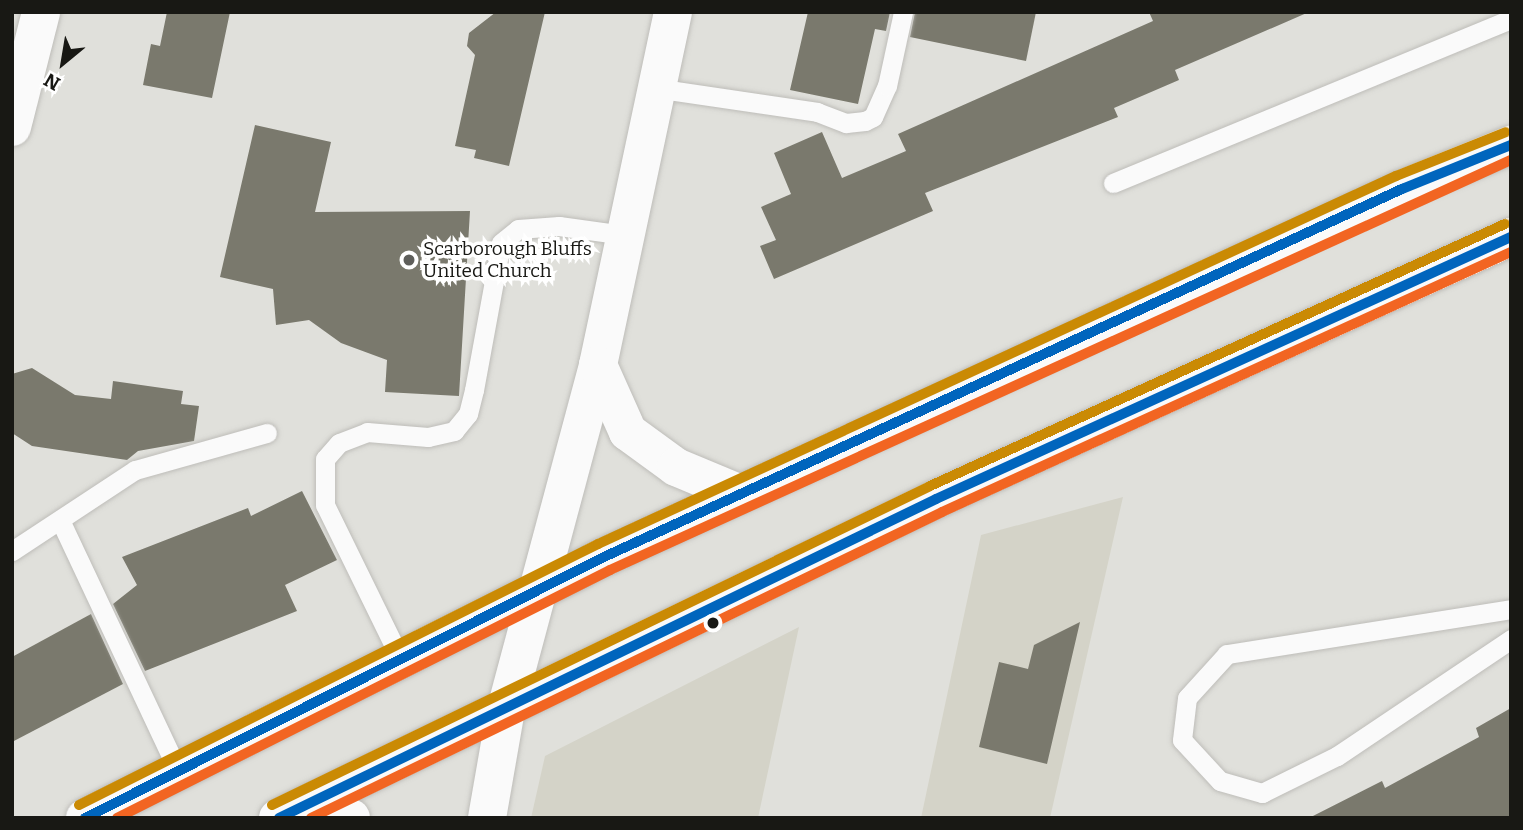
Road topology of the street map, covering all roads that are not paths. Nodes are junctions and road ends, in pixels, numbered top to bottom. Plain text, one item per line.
1 (41, 12) edge
2 (673, 12) edge
3 (903, 12) edge
4 (1511, 19) edge
5 (655, 88) junction
6 (12, 127) edge
7 (1511, 145) edge
8 (1113, 183) dead end
9 (625, 235) junction
10 (1511, 237) edge
11 (598, 365) junction
12 (267, 433) dead end
13 (741, 494) junction
14 (60, 520) junction
15 (12, 551) edge
16 (537, 592) junction
17 (1511, 609) edge
18 (1511, 639) edge
19 (402, 662) junction
20 (506, 709) junction
21 (178, 773) junction
22 (85, 818) edge
23 (278, 818) edge
24 (305, 818) edge
25 (351, 818) edge
26 (487, 818) edge

1 - 6 main road
2 - 5 main road
3 - 5 lane
4 - 8 lane
5 - 9 main road
7 - 13 main road
9 - 11 main road
9 - 19 lane
10 - 20 main road
11 - 13 main road
11 - 16 main road
12 - 14 lane
13 - 16 main road
14 - 15 lane
14 - 21 lane
16 - 19 main road
16 - 20 main road
17 - 18 lane
19 - 21 main road
20 - 23 main road
20 - 26 main road
21 - 22 main road
24 - 25 main road

